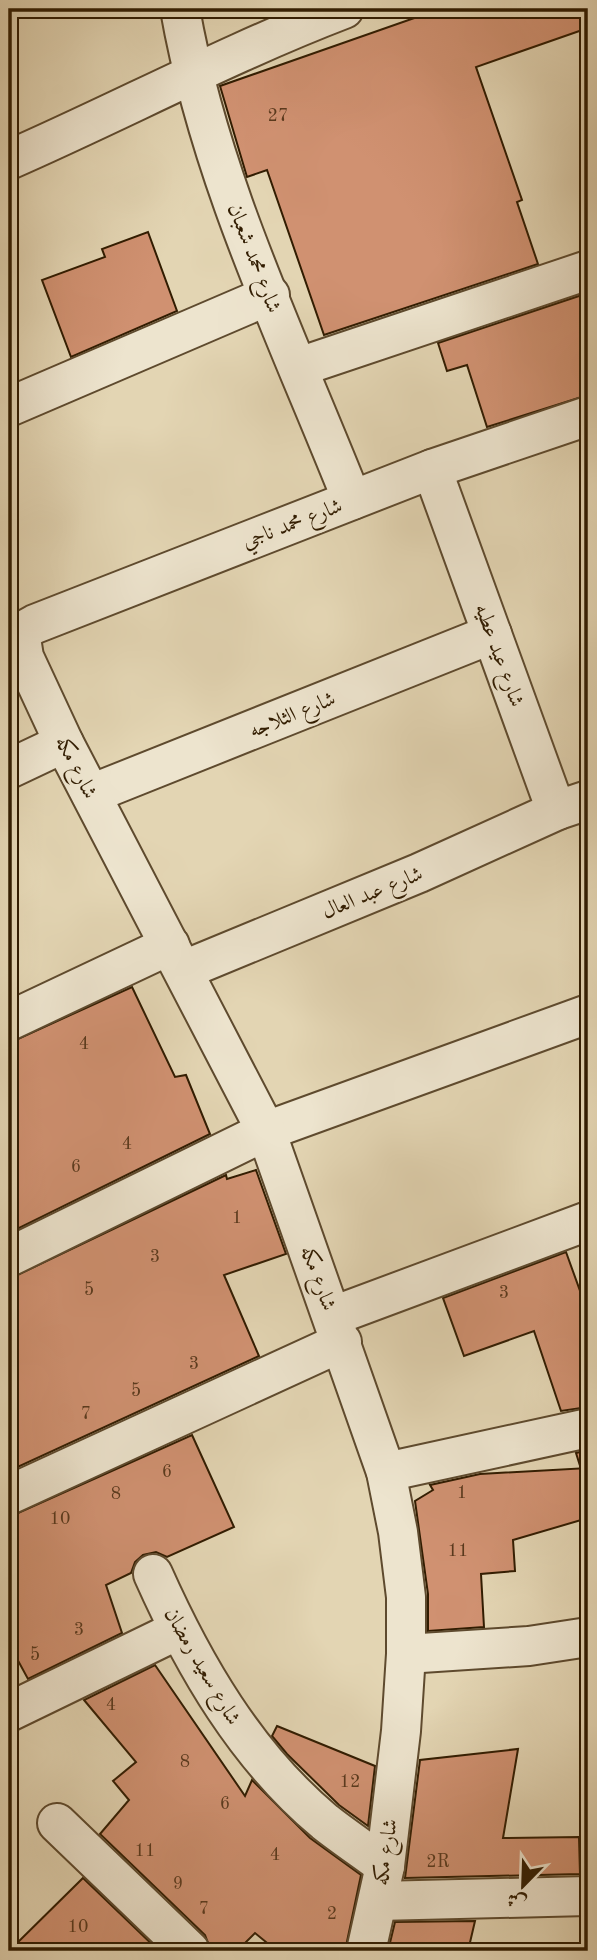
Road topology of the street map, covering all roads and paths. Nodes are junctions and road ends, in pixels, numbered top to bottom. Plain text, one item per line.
1 (180, 9) edge
2 (344, 9) edge
3 (191, 74) junction
4 (9, 160) edge
5 (588, 270) edge
6 (270, 295) junction
7 (299, 367) junction
8 (9, 407) edge
9 (588, 416) edge
10 (432, 469) junction
11 (352, 500) junction
12 (492, 634) junction
13 (24, 657) joint
14 (64, 743) junction
15 (9, 769) edge
16 (91, 794) junction
17 (573, 805) edge
18 (177, 957) junction
19 (588, 1014) edge
20 (9, 1021) edge
21 (266, 1131) junction
22 (588, 1221) edge
23 (9, 1257) edge
24 (337, 1329) junction
25 (588, 1428) edge
26 (386, 1472) junction
27 (9, 1495) edge
28 (153, 1574) dead end
29 (178, 1630) junction
30 (588, 1637) edge
31 (406, 1654) junction
32 (9, 1712) edge
33 (57, 1823) dead end
34 (381, 1883) junction
35 (588, 1896) edge
36 (190, 1951) edge
37 (366, 1951) edge

1 - 3 street, شارع محمد شعبان
2 - 3 street
3 - 4 street
3 - 6 street, شارع محمد شعبان
5 - 7 street
6 - 7 street, شارع محمد شعبان
6 - 8 street
7 - 11 street, شارع محمد شعبان
9 - 10 street, شارع محمد ناجي
10 - 11 street, شارع محمد ناجي
10 - 12 street, شارع عيد عطيه
11 - 13 street, شارع محمد ناجي
12 - 16 street, شارع الثلاجه
12 - 17 street, شارع عيد عطيه
13 - 14 street, شارع مكه
14 - 15 street
14 - 16 street, شارع مكه
16 - 18 street, شارع مكه
17 - 18 street, شارع عبد العال
18 - 20 street, شارع عبد العال
18 - 21 street, شارع مكه
19 - 21 street
21 - 23 street
21 - 24 street, شارع مكه
22 - 24 street
24 - 26 street, شارع مكه
24 - 27 street
25 - 26 street
26 - 31 street, شارع مكه
28 - 29 street, شارع سعيد رمضان
29 - 32 street
29 - 34 street, شارع سعيد رمضان
30 - 31 street
31 - 34 street, شارع مكه
33 - 36 street
34 - 35 street
34 - 37 street, شارع مكه

